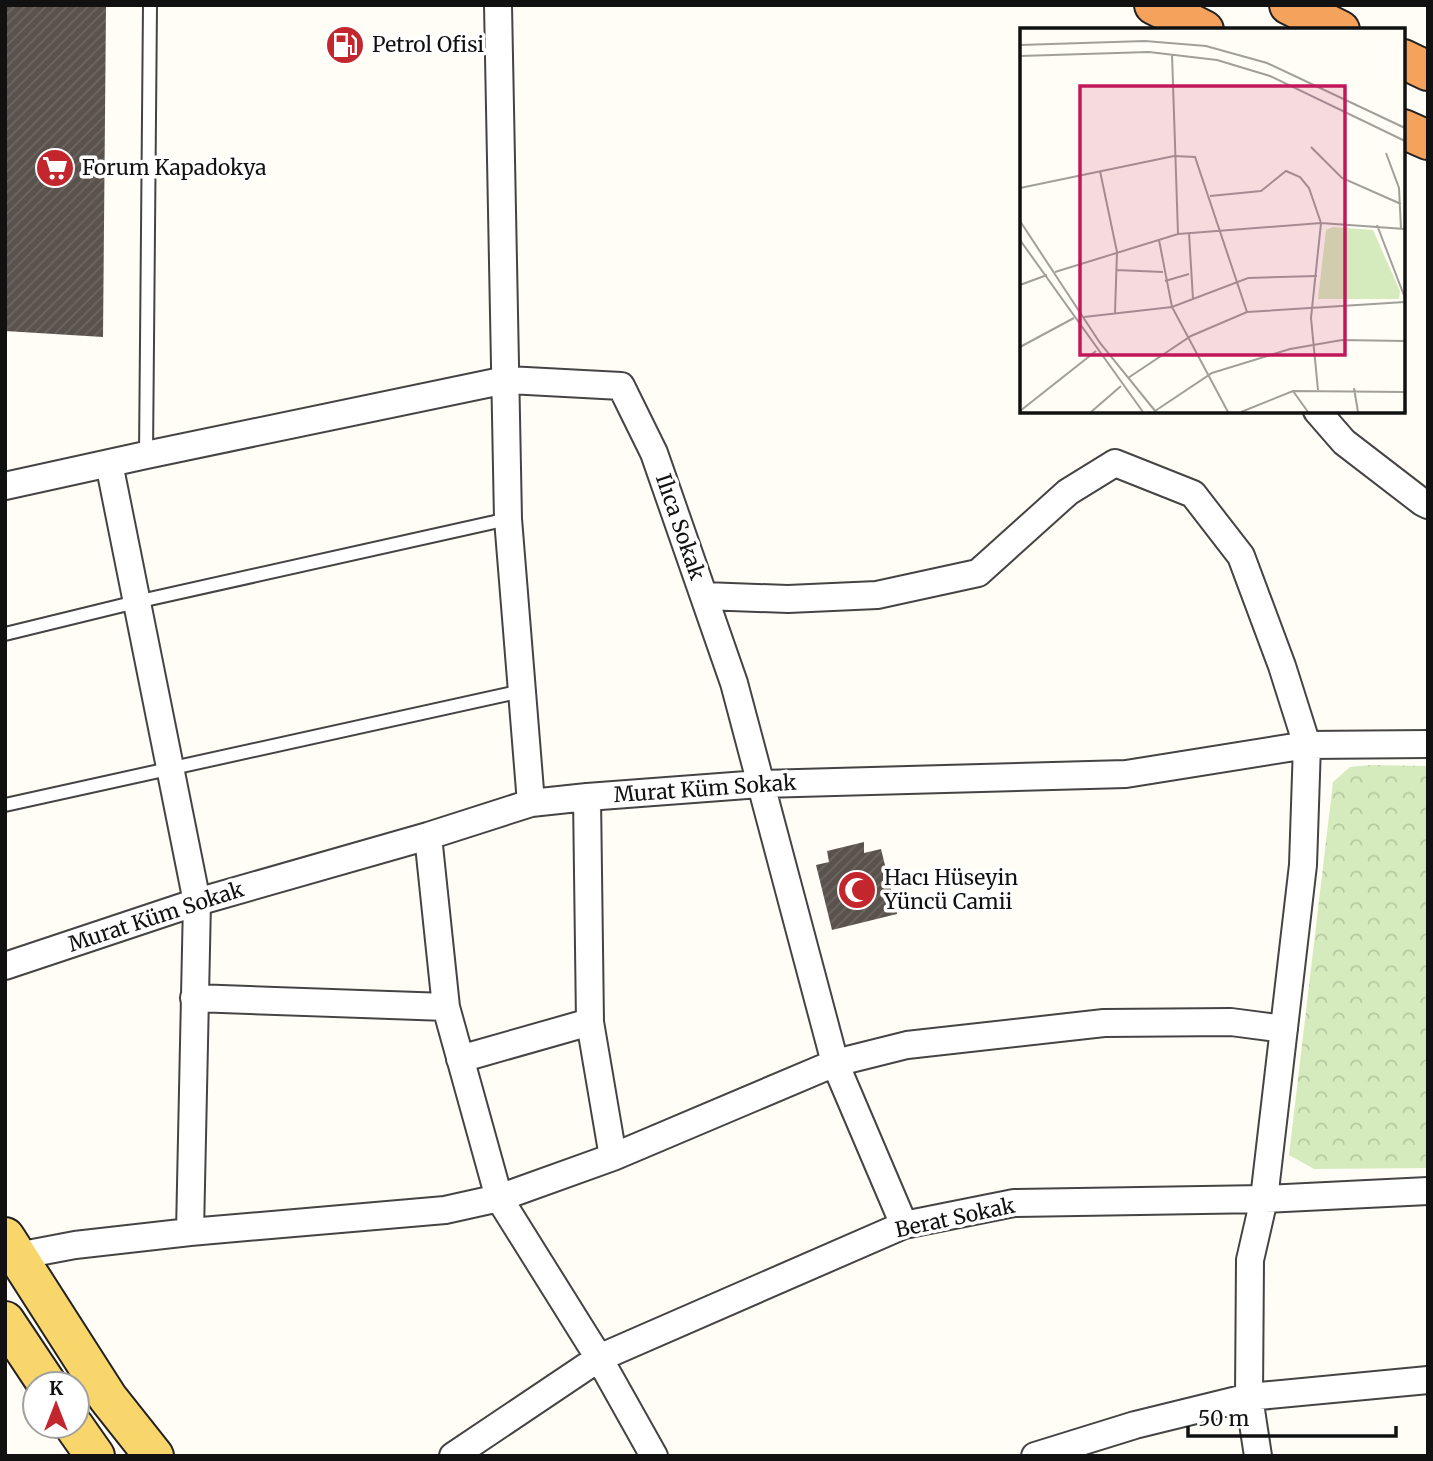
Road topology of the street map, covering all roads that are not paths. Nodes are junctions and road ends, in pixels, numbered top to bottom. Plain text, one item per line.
1 (150, 5) edge
2 (498, 5) edge
3 (1154, 5) edge
4 (1289, 5) edge
5 (1199, 28) edge
6 (1336, 28) edge
7 (1405, 61) edge
8 (1428, 71) edge
9 (1405, 129) edge
10 (1428, 140) edge
11 (506, 380) junction
12 (1319, 413) edge
13 (146, 455) junction
14 (109, 463) junction
15 (5, 486) edge
16 (1428, 505) edge
17 (508, 519) junction
18 (704, 596) junction
19 (136, 601) junction
20 (5, 634) edge
21 (522, 691) junction
22 (1428, 744) edge
23 (1307, 745) junction
24 (170, 768) junction
25 (760, 784) junction
26 (587, 797) junction
27 (531, 803) junction
28 (5, 805) edge
29 (428, 836) junction
30 (197, 902) junction
31 (5, 966) edge
32 (194, 998) junction
33 (446, 1007) junction
34 (590, 1022) junction
35 (1284, 1029) junction
36 (460, 1059) junction
37 (835, 1063) junction
38 (613, 1157) junction
39 (1428, 1191) edge
40 (499, 1198) junction
41 (1264, 1199) junction
42 (904, 1225) junction
43 (190, 1232) junction
44 (11, 1246) edge
45 (5, 1321) edge
46 (599, 1358) junction
47 (38, 1370) edge
48 (1428, 1380) edge
49 (1249, 1397) junction
50 (154, 1456) edge
51 (453, 1456) edge
52 (654, 1456) edge
53 (1035, 1456) edge
54 (1258, 1456) edge

1 - 13 lane
2 - 11 street
3 - 5 highway
4 - 6 highway
7 - 8 highway
9 - 10 highway
11 - 13 street
11 - 17 street
11 - 18 street, Ilıca Sokak
12 - 16 street
13 - 14 street
14 - 15 street
14 - 19 street
17 - 19 lane
17 - 21 street
18 - 23 street
18 - 25 street, Ilıca Sokak
19 - 20 lane
19 - 24 street
21 - 24 lane
21 - 27 street
22 - 23 street, Murat Küm Sokak
23 - 25 street, Murat Küm Sokak
23 - 35 street
24 - 28 lane
24 - 30 street
25 - 26 street, Murat Küm Sokak
25 - 37 street, Ilıca Sokak
26 - 27 street, Murat Küm Sokak
26 - 34 street
27 - 29 street, Murat Küm Sokak
29 - 30 street, Murat Küm Sokak
29 - 33 street
30 - 31 street, Murat Küm Sokak
30 - 32 street
32 - 33 street
32 - 43 street
33 - 36 street
34 - 36 street
34 - 38 street
35 - 37 street
35 - 41 street
36 - 40 street
37 - 38 street
37 - 42 street, Ilıca Sokak
38 - 40 street
39 - 41 street, Berat Sokak
40 - 43 street
40 - 46 street
41 - 42 street, Berat Sokak
41 - 49 street
42 - 46 street, Berat Sokak
43 - 44 street
44 - 50 main road
45 - 47 main road
46 - 51 street, Berat Sokak
46 - 52 street
48 - 49 street
49 - 53 street
49 - 54 street

